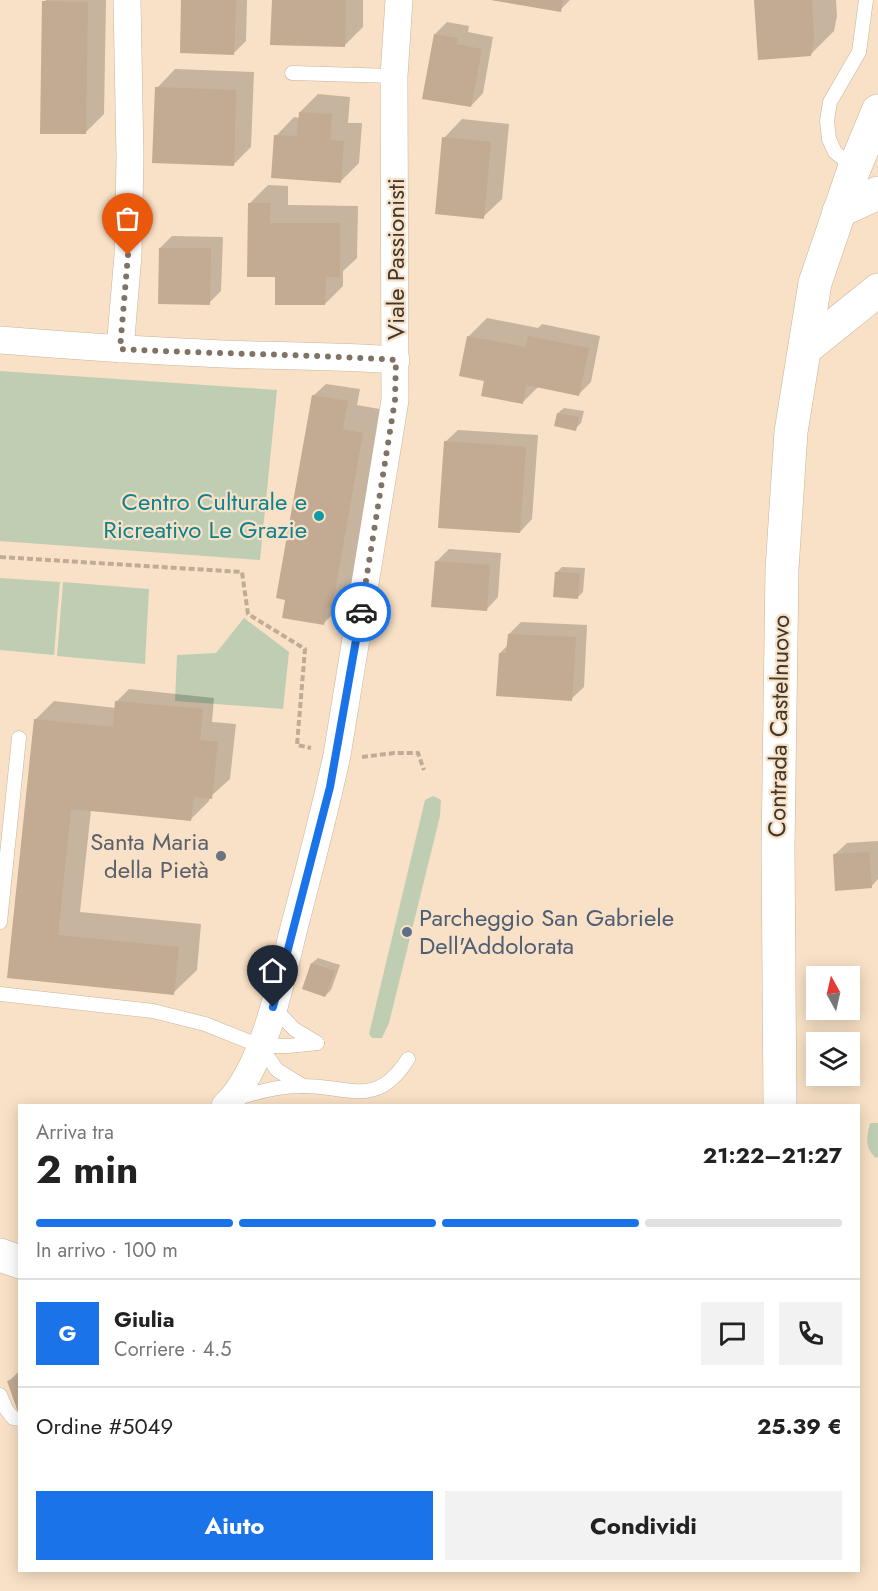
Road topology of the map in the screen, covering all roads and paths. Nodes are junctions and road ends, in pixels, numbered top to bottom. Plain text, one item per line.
1 (127, 0) edge
2 (399, 0) edge
3 (866, 0) edge
4 (291, 73) dead end
5 (394, 76) junction
6 (878, 111) edge
7 (854, 169) junction
8 (878, 193) edge
9 (839, 211) junction
10 (872, 299) edge
11 (0, 340) edge
12 (120, 349) junction
13 (805, 349) junction
14 (396, 360) junction
15 (0, 557) edge
16 (19, 738) dead end
17 (338, 755) junction
18 (424, 770) dead end
19 (0, 922) edge
20 (0, 994) edge
21 (273, 1007) junction
22 (261, 1046) junction
23 (408, 1059) dead end
24 (303, 1086) junction
25 (229, 1102) edge
26 (780, 1104) edge
27 (0, 1395) edge
28 (18, 1419) edge

1 - 12 street
2 - 5 street, Viale Passionisti
3 - 7 lane
4 - 5 lane
5 - 14 street, Viale Passionisti
6 - 7 main road, Contrada Castelnuovo
7 - 9 main road, Contrada Castelnuovo
8 - 9 main road
9 - 13 main road, Contrada Castelnuovo
10 - 13 main road
11 - 12 street
12 - 14 street
13 - 26 main road, Contrada Castelnuovo
14 - 17 street, Viale Passionisti
15 - 17 path
16 - 19 lane
17 - 18 path
17 - 21 street, Viale Passionisti
20 - 22 lane
21 - 22 street, Viale Passionisti
21 - 22 lane
22 - 24 lane
22 - 25 street, Viale Passionisti
23 - 24 lane
24 - 25 lane
27 - 28 lane

